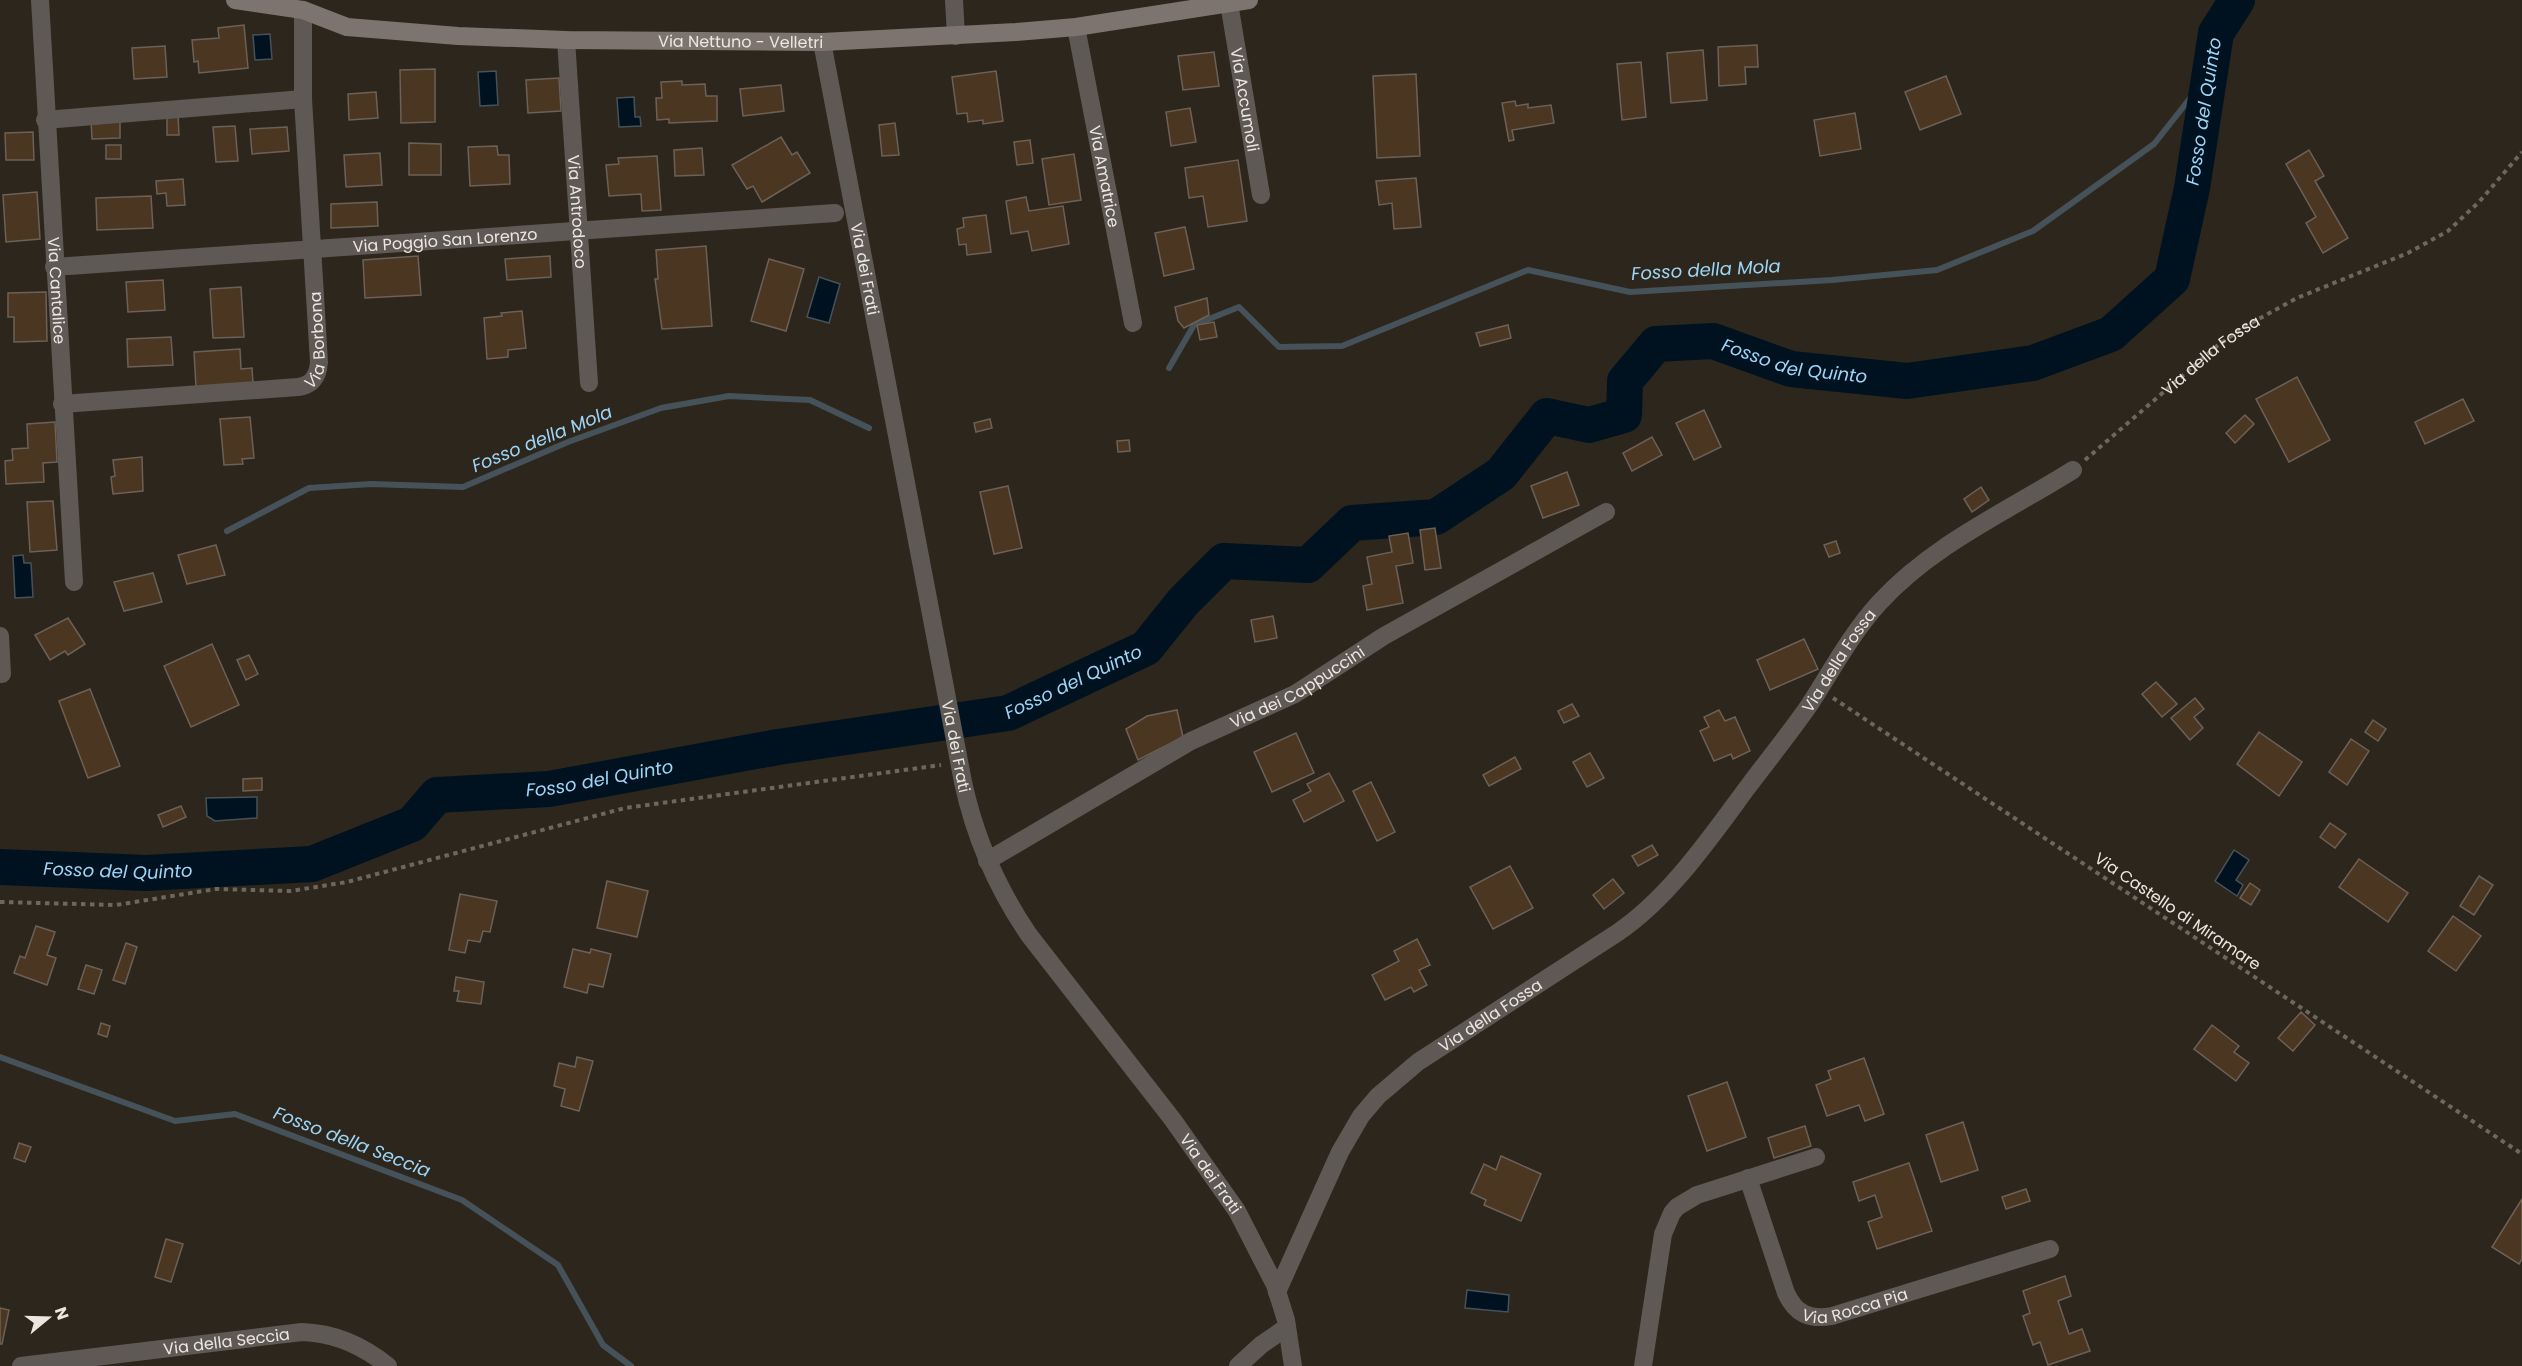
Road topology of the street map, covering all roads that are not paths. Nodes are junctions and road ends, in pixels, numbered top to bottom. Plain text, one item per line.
1 (40, 0) edge
2 (235, 0) edge
3 (954, 0) edge
4 (1249, 0) edge
5 (1229, 3) junction
6 (303, 10) junction
7 (1076, 27) junction
8 (956, 36) junction
9 (566, 40) junction
10 (822, 42) junction
11 (303, 99) junction
12 (45, 120) junction
13 (1261, 195) dead end
14 (834, 213) dead end
15 (579, 230) junction
16 (311, 249) junction
17 (54, 267) junction
18 (1133, 323) dead end
19 (589, 383) dead end
20 (62, 404) junction
21 (2073, 470) road end
22 (1606, 512) dead end
23 (74, 582) dead end
24 (0, 636) edge
25 (2, 674) dead end
26 (987, 861) junction
27 (1816, 1156) dead end
28 (1748, 1178) junction
29 (2050, 1249) dead end
30 (1277, 1292) junction
31 (1287, 1327) junction
32 (21, 1366) edge
33 (388, 1366) edge
34 (1238, 1366) edge
35 (1293, 1366) edge
36 (1643, 1366) edge

1 - 12 street, Via Cantalice
2 - 6 main road, Via Nettuno - Velletri
3 - 8 street
4 - 5 main road, Via Nettuno - Velletri
5 - 7 main road, Via Nettuno - Velletri
5 - 13 street, Via Accumoli
6 - 9 main road, Via Nettuno - Velletri
6 - 11 street, Via Borbona
7 - 8 main road, Via Nettuno - Velletri
7 - 18 street, Via Amatrice
8 - 10 main road, Via Nettuno - Velletri
9 - 10 main road, Via Nettuno - Velletri
9 - 15 street, Via Antrodoco
10 - 26 street, Via dei Frati
11 - 12 street
11 - 16 street, Via Borbona
12 - 17 street, Via Cantalice
14 - 15 street, Via Poggio San Lorenzo
15 - 16 street, Via Poggio San Lorenzo
15 - 19 street, Via Antrodoco
16 - 17 street, Via Poggio San Lorenzo
16 - 20 street, Via Borbona
17 - 20 street, Via Cantalice
20 - 23 street, Via Cantalice
21 - 30 street, Via della Fossa
22 - 26 street, Via dei Cappuccini
24 - 25 street
26 - 30 street, Via dei Frati
27 - 28 street
28 - 29 street, Via Rocca Pia
28 - 36 street
30 - 31 street, Via dei Frati
31 - 34 street
31 - 35 street, Via dei Frati
32 - 33 street, Via della Seccia

